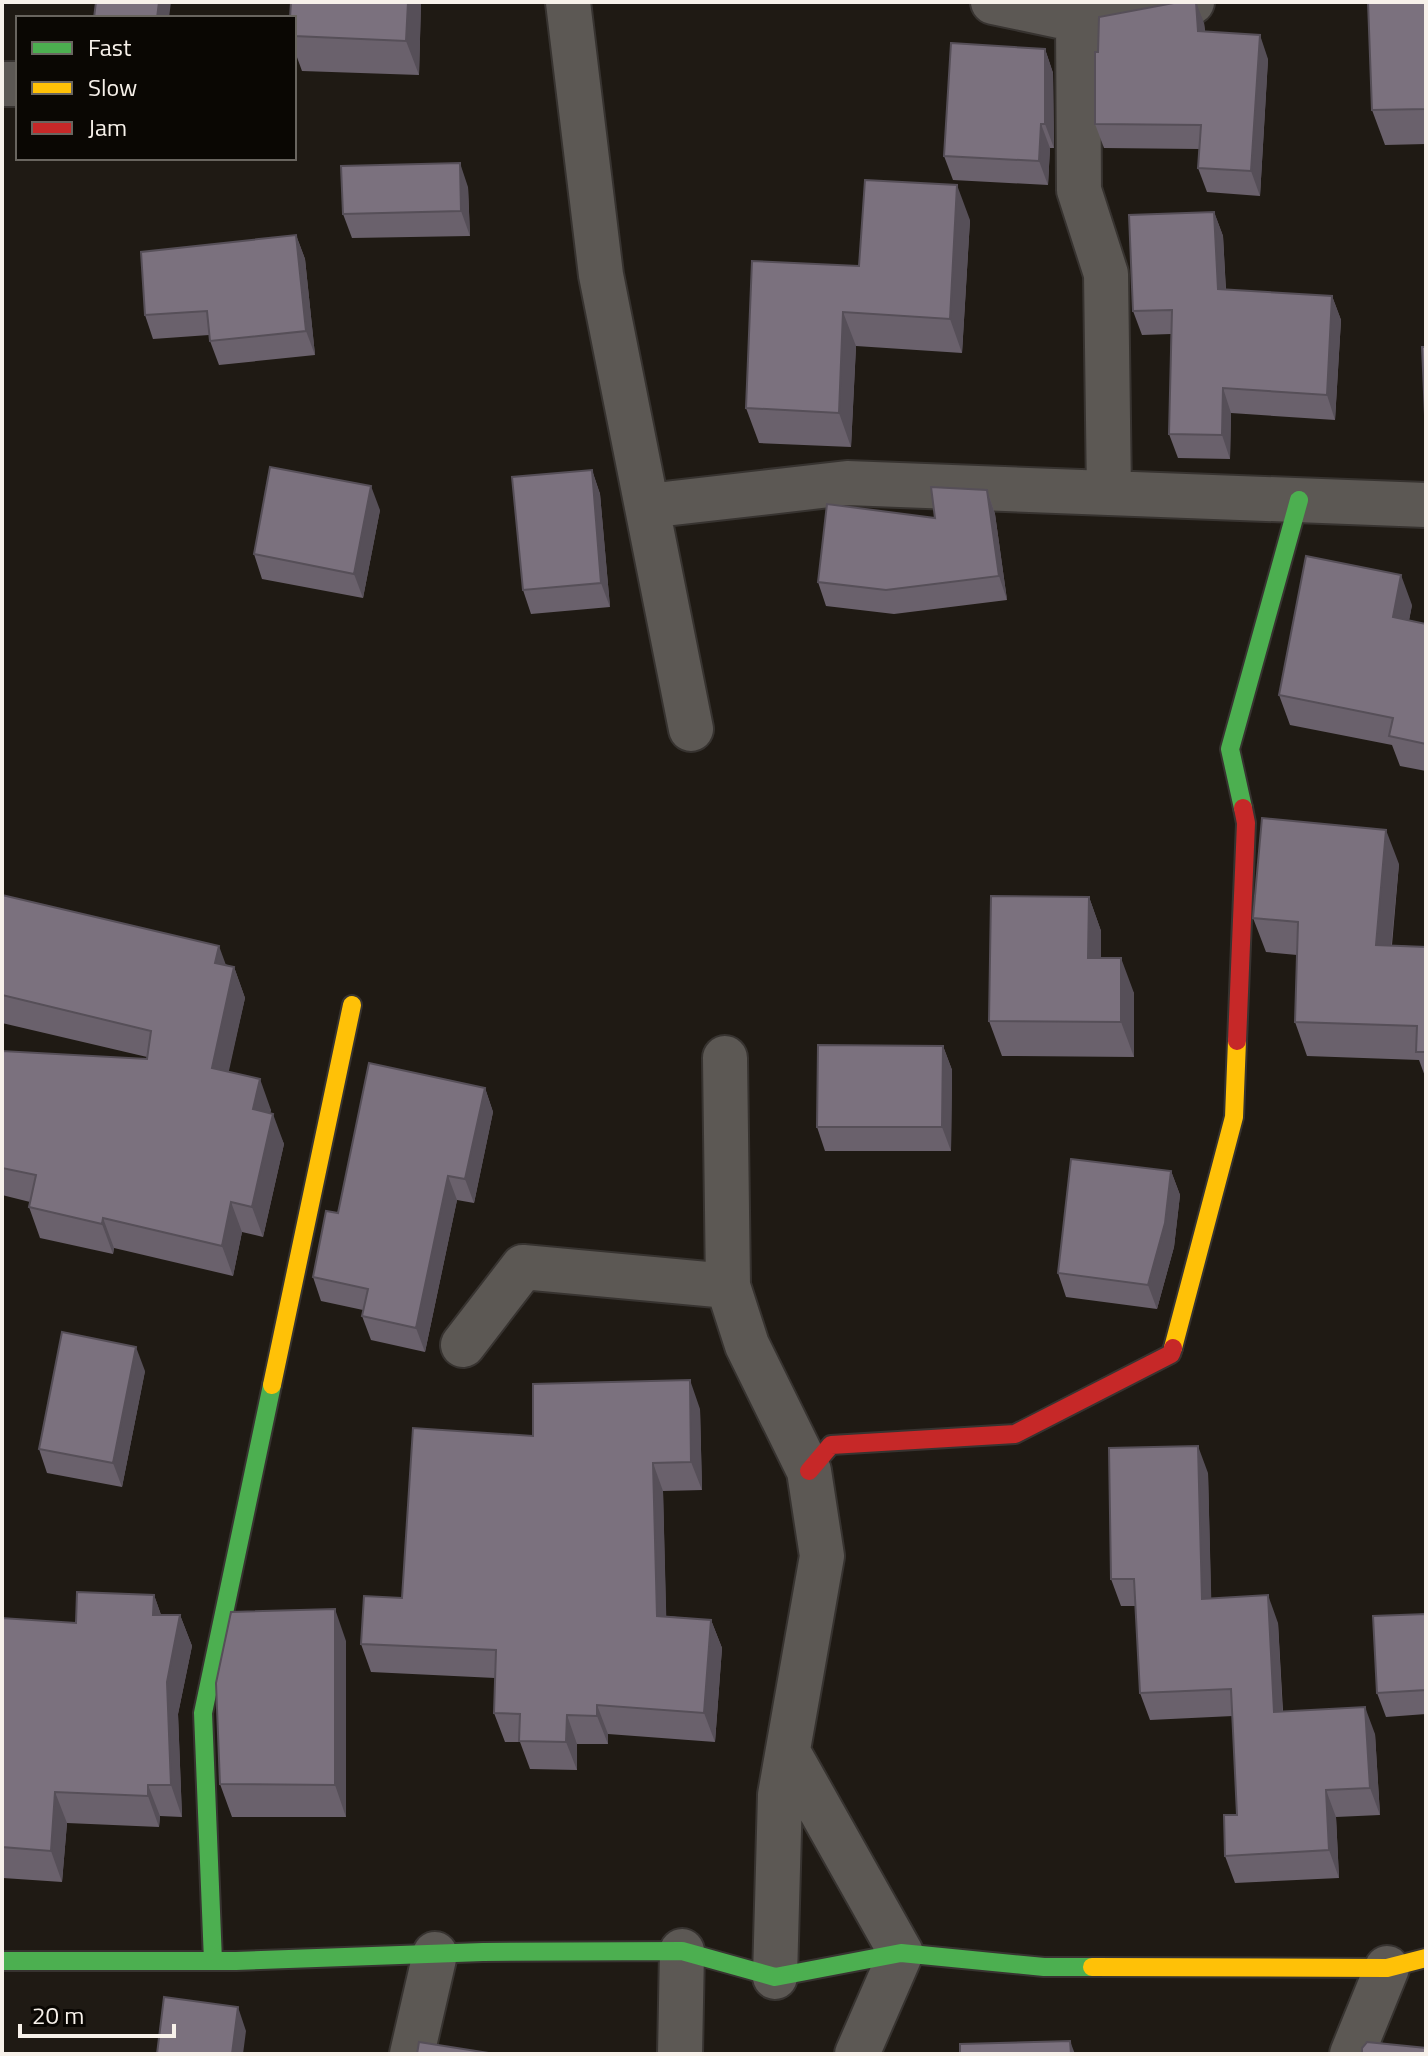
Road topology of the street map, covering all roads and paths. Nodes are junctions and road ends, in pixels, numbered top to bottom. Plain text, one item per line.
1 (568, 2) edge
2 (993, 2) edge
3 (1192, 2) edge
4 (1078, 20) junction
5 (1109, 493) junction
6 (1299, 500) junction
7 (1426, 505) edge
8 (647, 506) junction
9 (691, 729) dead end
10 (352, 1005) dead end
11 (725, 1058) dead end
12 (728, 1286) junction
13 (463, 1345) dead end
14 (809, 1471) junction
15 (788, 1752) junction
16 (682, 1951) junction
17 (901, 1953) junction
18 (435, 1954) junction
19 (2, 1961) edge
20 (213, 1961) junction
21 (1407, 1963) edge
22 (775, 1977) junction
23 (412, 2054) edge
24 (680, 2054) edge
25 (857, 2054) edge
26 (1352, 2054) edge

1 - 8 street
2 - 4 street
3 - 4 street
4 - 5 street
5 - 6 street
5 - 8 street
6 - 7 street
6 - 14 street
8 - 9 street
10 - 20 street
11 - 12 street
12 - 13 street
12 - 14 street
14 - 15 street
15 - 17 street
15 - 22 street
16 - 18 street
16 - 22 street
16 - 24 street
17 - 21 street
17 - 22 street
17 - 25 street
18 - 20 street
18 - 23 street
19 - 20 street
21 - 26 street

